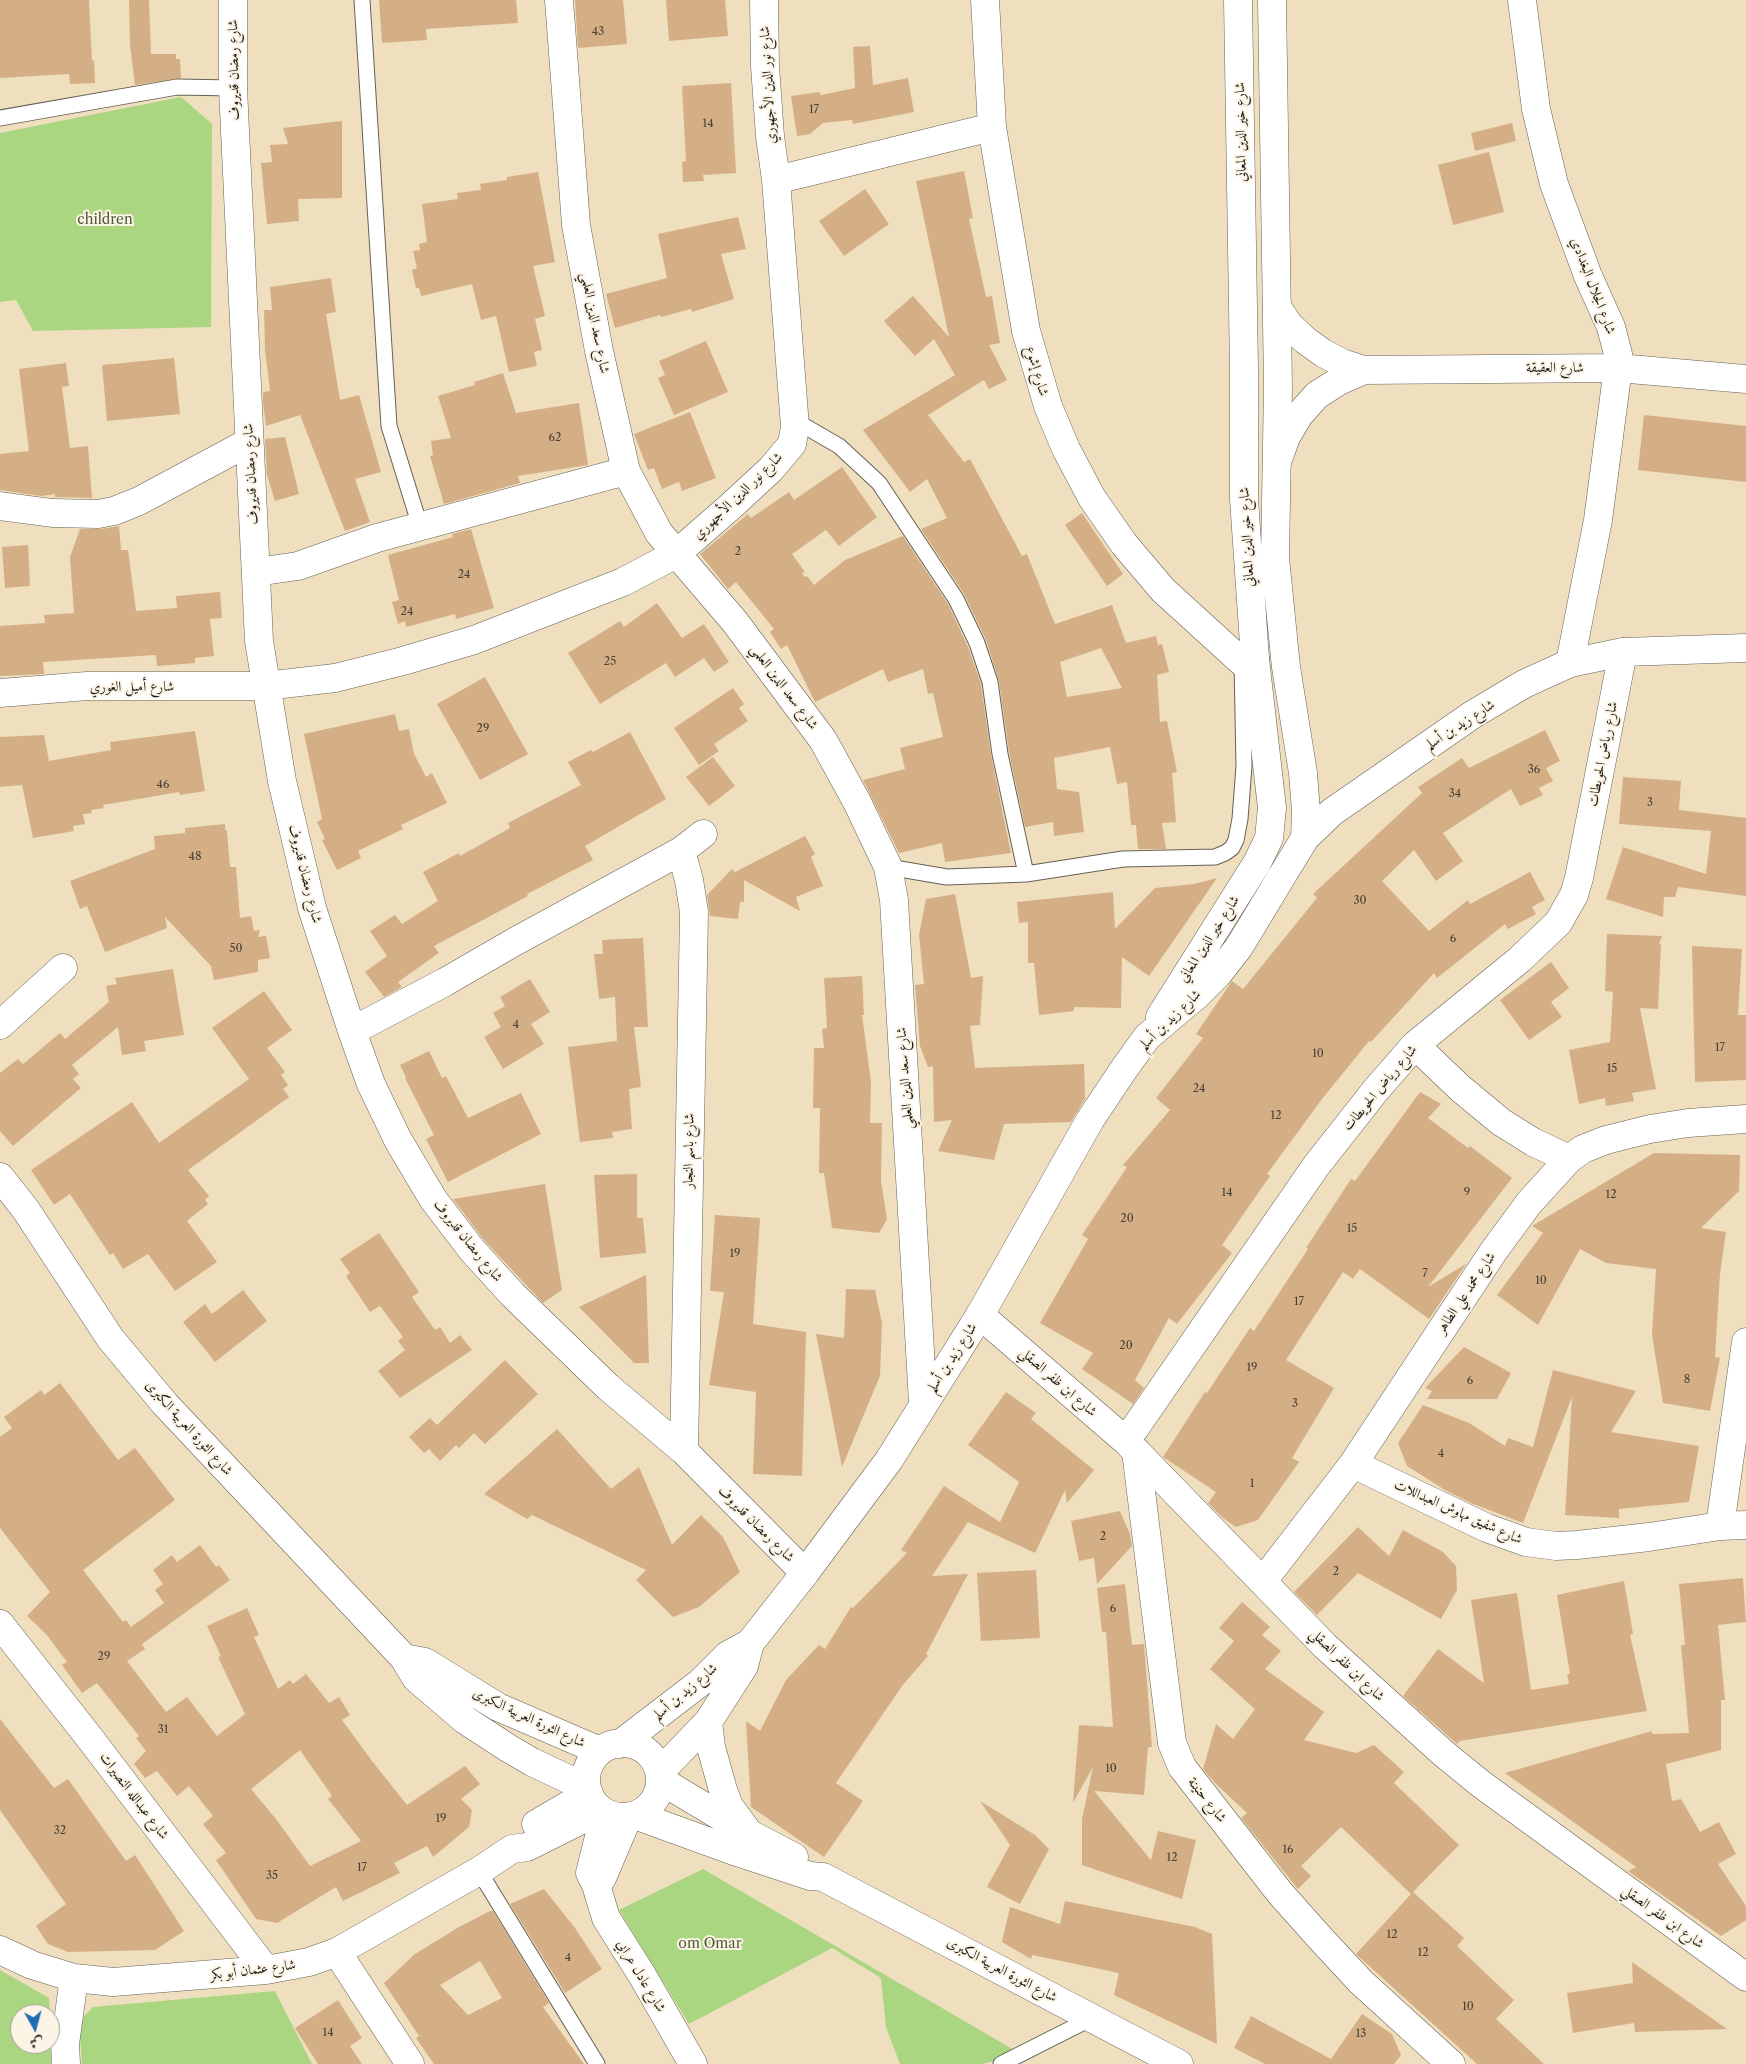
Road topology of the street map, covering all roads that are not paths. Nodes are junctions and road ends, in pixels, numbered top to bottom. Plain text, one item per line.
1 (233, 0) edge
2 (362, 0) edge
3 (559, 0) edge
4 (764, 0) edge
5 (985, 0) edge
6 (1238, 0) edge
7 (1272, 0) edge
8 (1522, 0) edge
9 (233, 88) junction
10 (0, 118) edge
11 (992, 127) junction
12 (776, 180) junction
13 (1277, 307) junction
14 (1618, 368) junction
15 (1364, 370) junction
16 (1746, 379) edge
17 (794, 420) junction
18 (249, 442) junction
19 (1277, 462) junction
20 (626, 471) junction
21 (0, 506) edge
22 (420, 526) junction
23 (676, 554) junction
24 (256, 572) junction
25 (1746, 648) edge
26 (1623, 652) junction
27 (1248, 660) junction
28 (1570, 663) junction
29 (265, 686) junction
30 (0, 693) edge
31 (703, 834) dead end
32 (1305, 838) junction
33 (681, 851) junction
34 (888, 867) junction
35 (1026, 874) junction
36 (63, 968) dead end
37 (0, 1025) edge
38 (352, 1031) junction
39 (1147, 1038) junction
40 (1415, 1045) junction
41 (1746, 1119) edge
42 (1569, 1159) junction
43 (0, 1177) edge
44 (980, 1315) junction
45 (1746, 1342) edge
46 (923, 1403) junction
47 (1131, 1446) junction
48 (684, 1452) junction
49 (1353, 1464) junction
50 (1733, 1526) edge
51 (805, 1573) junction
52 (1263, 1581) junction
53 (0, 1624) edge
54 (750, 1642) junction
55 (404, 1658) junction
56 (708, 1722) junction
57 (610, 1747) junction
58 (660, 1776) junction
59 (608, 1806) junction
60 (750, 1834) junction
61 (479, 1871) junction
62 (823, 1877) junction
63 (0, 1950) edge
64 (337, 1952) junction
65 (266, 1970) junction
66 (74, 1978) junction
67 (1746, 1978) edge
68 (1092, 2018) junction
69 (66, 2064) edge
70 (410, 2064) edge
71 (597, 2064) edge
72 (693, 2064) edge
73 (1001, 2064) edge
74 (1180, 2064) edge
75 (1451, 2064) edge

1 - 9 street, شارع رمضان قديروف
2 - 22 lane
3 - 20 street, شارع سعد الدين العلمي
4 - 12 street, شارع نور الدين الأجهوري
5 - 11 street, شارع إشوع
6 - 27 street, شارع خير الدين المعاني
7 - 13 street, شارع خير الدين المعاني
8 - 14 street, شارع الجلال البغدادي
9 - 10 lane
9 - 18 street, شارع رمضان قديروف
11 - 12 street
11 - 27 street, شارع إشوع
12 - 17 street, شارع نور الدين الأجهوري
13 - 15 street, شارع العقيقة
13 - 19 street, شارع خير الدين المعاني
14 - 15 street, شارع العقيقة
14 - 16 street, شارع العقيقة
14 - 28 street, شارع الجلال البغدادي
15 - 19 street, شارع العقيقة
17 - 23 street, شارع نور الدين الأجهوري
17 - 35 lane
18 - 21 street
18 - 24 street, شارع رمضان قديروف
19 - 32 street, شارع خير الدين المعاني
20 - 22 street
20 - 23 street, شارع سعد الدين العلمي
22 - 24 street
23 - 29 street, شارع نور الدين الأجهوري
23 - 34 street, شارع سعد الدين العلمي
24 - 29 street, شارع رمضان قديروف
25 - 26 street, شارع زيد بن أسلم
26 - 28 street, شارع زيد بن أسلم
26 - 40 street, شارع رياض الحويطات
27 - 35 lane
27 - 39 street, شارع خير الدين المعاني
28 - 32 street, شارع زيد بن أسلم
29 - 30 street, شارع أميل الغوري
29 - 38 street, شارع رمضان قديروف
31 - 33 street
32 - 39 street, شارع زيد بن أسلم
33 - 38 street
33 - 48 street, شارع باسم النجار
34 - 35 lane
34 - 46 street, شارع سعد الدين العلمي
36 - 37 street
38 - 48 street, شارع رمضان قديروف
39 - 44 street, شارع زيد بن أسلم
40 - 42 street
40 - 47 street, شارع رياض الحويطات
41 - 42 street, شارع محمد علي الطاهر
42 - 49 street, شارع محمد علي الطاهر
43 - 55 street, شارع الثورة العربية الكبرى
44 - 46 street, شارع زيد بن أسلم
44 - 47 street, شارع ابن ظفر الصقلي
45 - 50 street
46 - 51 street, شارع زيد بن أسلم
47 - 52 street, شارع ابن ظفر الصقلي
47 - 75 street, شارع حنينة
48 - 51 street, شارع رمضان قديروف
49 - 50 street, شارع شفيق مهاوش العبداللات
49 - 52 street, شارع محمد علي الطاهر
51 - 54 street, شارع زيد بن أسلم
52 - 67 street, شارع ابن ظفر الصقلي
53 - 65 street, شارع عبدالله النصيرات
54 - 56 street, شارع زيد بن أسلم
54 - 57 street, شارع زيد بن أسلم
55 - 57 street, شارع الثورة العربية الكبرى
55 - 59 street, شارع الثورة العربية الكبرى
56 - 58 street, شارع زيد بن أسلم
56 - 60 street
57 - 58 street
57 - 59 street
58 - 59 street
58 - 60 street, شارع الثورة العربية الكبرى
59 - 61 street, شارع عثمان أبو بكر
59 - 62 street, شارع الثورة العربية الكبرى
59 - 72 street, شارع عادل عرابي
60 - 62 street, شارع الثورة العربية الكبرى
61 - 64 street, شارع عثمان أبو بكر
61 - 71 lane
62 - 68 street, شارع الثورة العربية الكبرى
63 - 66 street, شارع عثمان أبو بكر
64 - 65 street, شارع عثمان أبو بكر
64 - 70 street
65 - 66 street, شارع عثمان أبو بكر
66 - 69 street
68 - 73 lane
68 - 74 street, شارع الثورة العربية الكبرى

